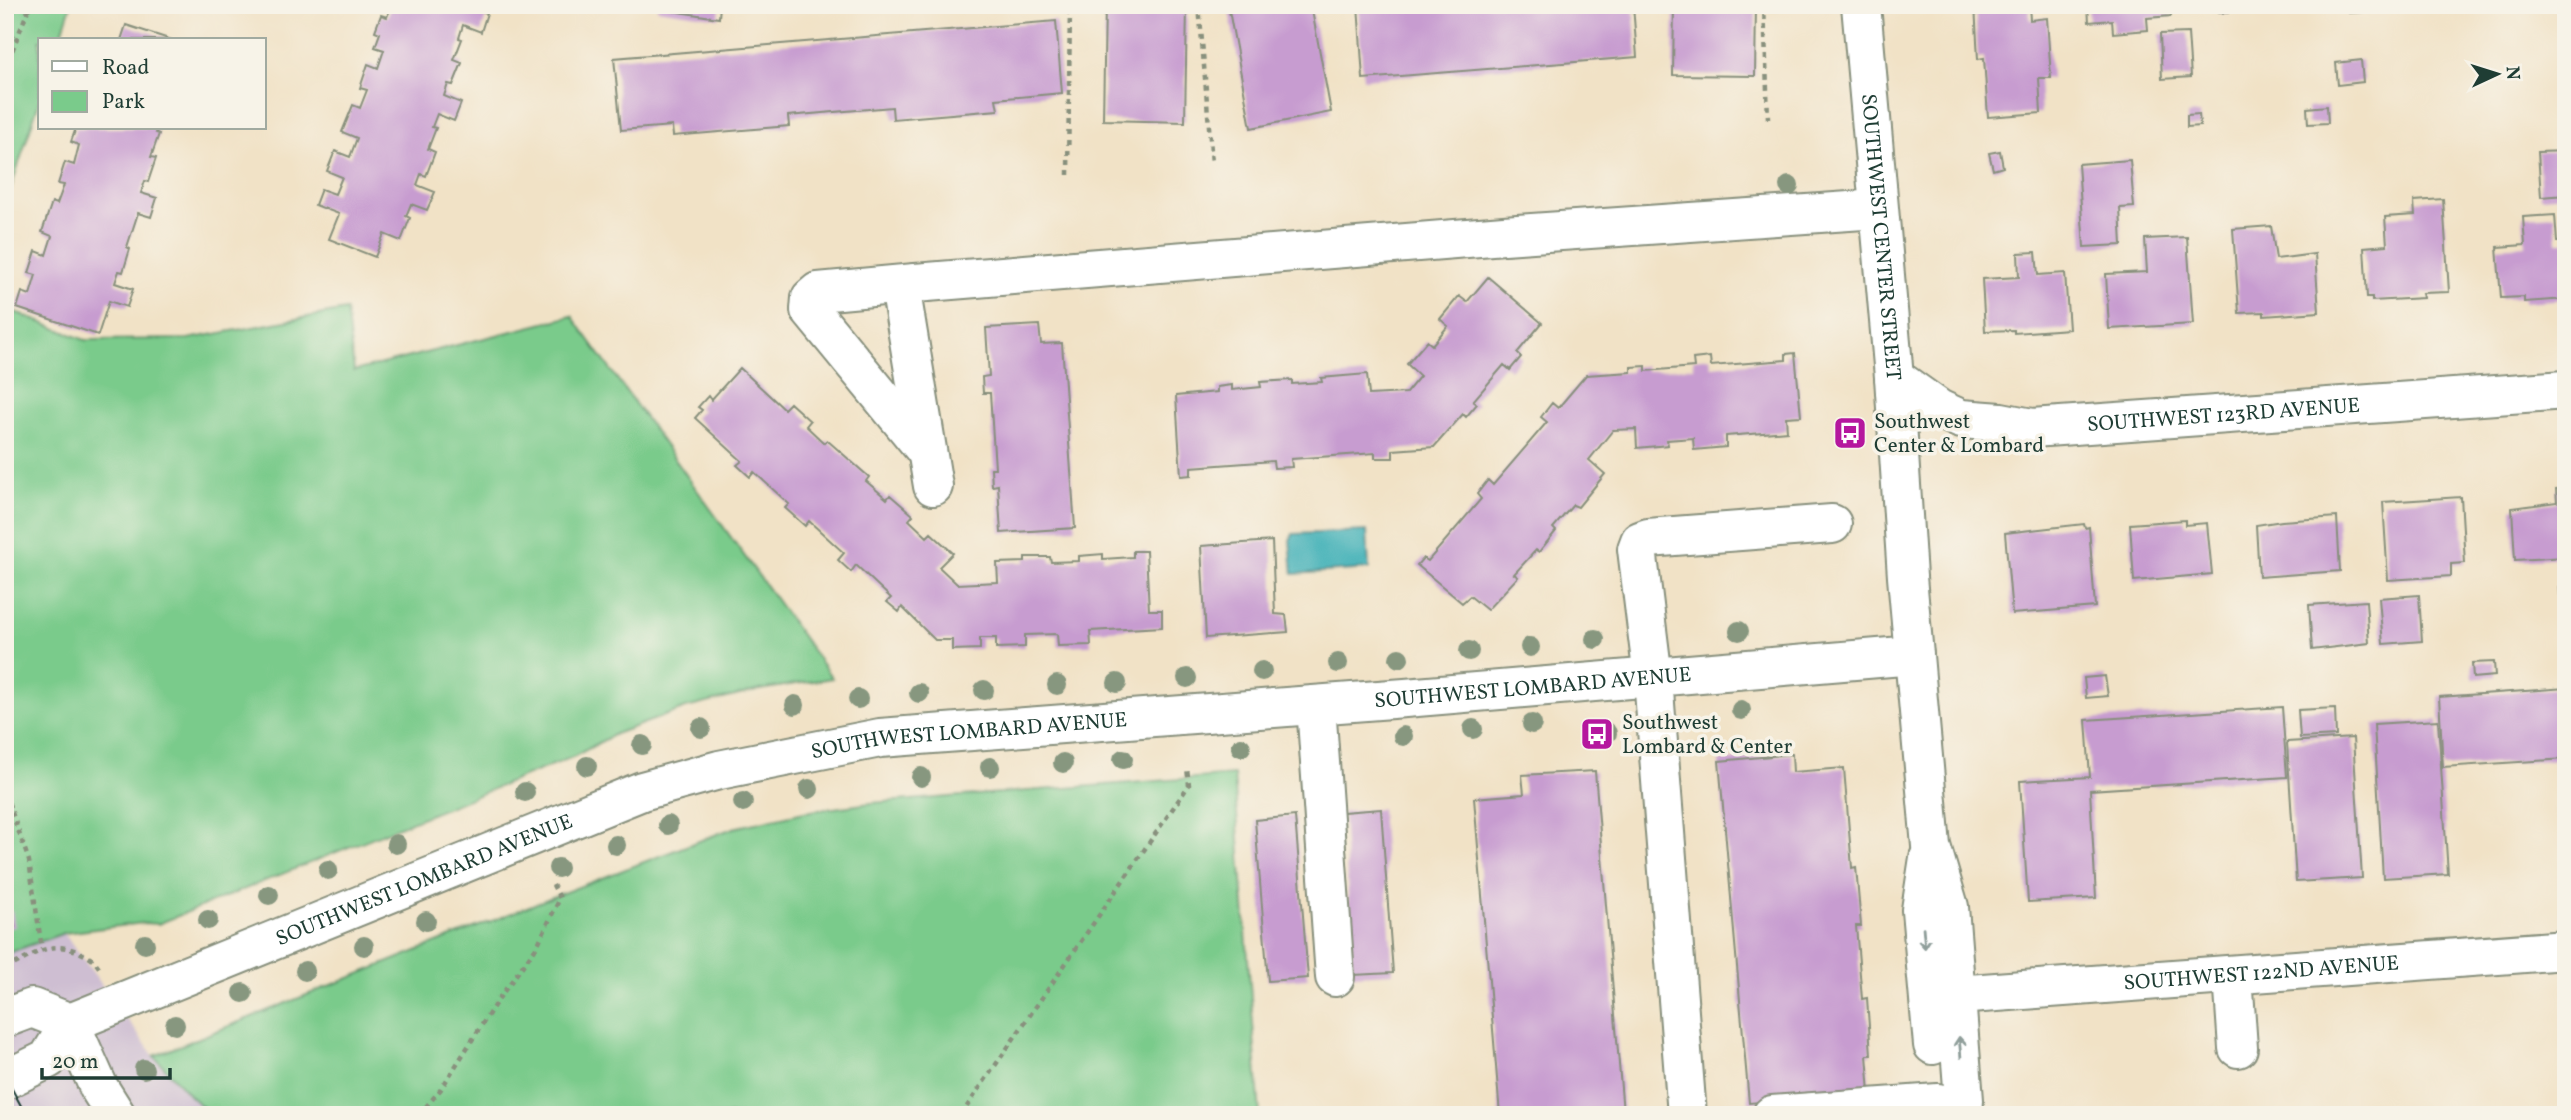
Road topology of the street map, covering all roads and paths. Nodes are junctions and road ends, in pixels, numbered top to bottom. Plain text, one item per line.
1 (30, 5) edge
2 (1070, 5) edge
3 (1199, 5) edge
4 (1764, 5) edge
5 (1861, 5) edge
6 (5, 69) edge
7 (1768, 119) dead end
8 (1212, 163) dead end
9 (1068, 175) dead end
10 (1878, 209) junction
11 (915, 283) junction
12 (1894, 377) junction
13 (2566, 390) edge
14 (1832, 524) dead end
15 (1914, 655) junction
16 (1653, 678) junction
17 (1316, 705) junction
18 (1188, 768) dead end
19 (5, 793) edge
20 (1931, 846) junction
21 (553, 885) dead end
22 (41, 949) junction
23 (2566, 950) edge
24 (5, 968) edge
25 (2233, 976) junction
26 (1335, 977) dead end
27 (1955, 995) junction
28 (120, 1003) junction
29 (5, 1018) edge
30 (70, 1023) junction
31 (2238, 1048) dead end
32 (5, 1080) edge
33 (1947, 1111) edge
34 (116, 1115) edge
35 (419, 1115) edge
36 (961, 1115) edge
37 (1687, 1115) edge
38 (1772, 1115) edge

1 - 6 path
2 - 9 path
3 - 8 path
4 - 7 path
5 - 10 street, SOUTHWEST CENTER STREET
10 - 11 street
10 - 12 street, SOUTHWEST CENTER STREET
11 - 11 street
12 - 13 street, SOUTHWEST 123RD AVENUE
12 - 15 street, SOUTHWEST CENTER STREET
14 - 16 street
15 - 16 street, SOUTHWEST LOMBARD AVENUE
15 - 20 street, SOUTHWEST CENTER STREET
16 - 17 street, SOUTHWEST LOMBARD AVENUE
16 - 37 street
17 - 26 street
17 - 28 street, SOUTHWEST LOMBARD AVENUE
18 - 36 path
19 - 22 path
20 - 27 street, SOUTHWEST CENTER STREET
20 -> 33 street, SOUTHWEST CENTER STREET
21 - 35 path
22 - 24 path
22 - 28 path
23 - 25 street, SOUTHWEST 122ND AVENUE
25 - 27 street, SOUTHWEST 122ND AVENUE
25 - 31 street
33 -> 27 street, SOUTHWEST CENTER STREET
28 - 30 street, SOUTHWEST LOMBARD AVENUE
29 - 30 street
30 - 32 street
30 - 34 street
33 - 38 street

